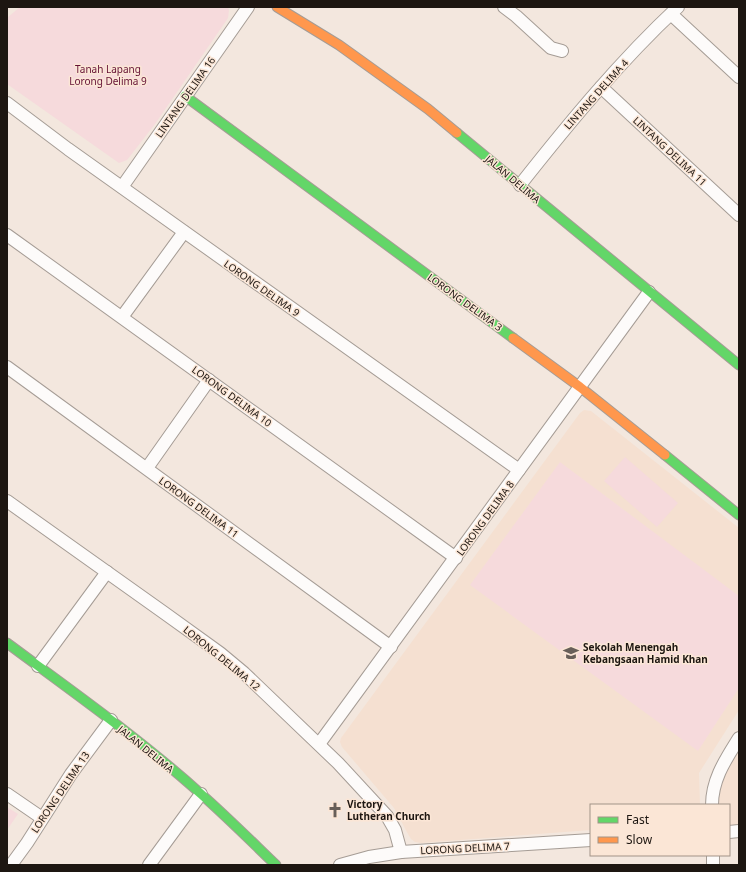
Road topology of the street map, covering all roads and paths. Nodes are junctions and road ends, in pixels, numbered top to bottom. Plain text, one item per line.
1 (248, 7) edge
2 (277, 7) edge
3 (504, 7) edge
4 (525, 7) edge
5 (674, 10) edge
6 (516, 16) junction
7 (562, 51) dead end
8 (739, 77) edge
9 (601, 88) junction
10 (185, 96) junction
11 (7, 103) edge
12 (520, 184) junction
13 (122, 187) junction
14 (739, 215) edge
15 (184, 232) junction
16 (7, 235) edge
17 (649, 292) junction
18 (122, 317) junction
19 (739, 365) edge
20 (7, 367) edge
21 (209, 380) junction
22 (580, 387) junction
23 (147, 468) junction
24 (519, 470) junction
25 (7, 501) edge
26 (739, 515) edge
27 (456, 558) junction
28 (107, 572) junction
29 (7, 643) edge
30 (391, 646) junction
31 (38, 666) junction
32 (111, 720) junction
33 (739, 738) edge
34 (320, 744) junction
35 (7, 794) edge
36 (201, 794) junction
37 (712, 804) edge
38 (42, 818) junction
39 (590, 840) edge
40 (401, 852) junction
41 (11, 865) edge
42 (149, 865) edge
43 (276, 865) edge
44 (340, 865) edge

1 - 10 street, LINTANG DELIMA 16
2 - 12 street, JALAN DELIMA
3 - 6 street
4 - 6 street
5 - 8 street
5 - 9 street, LINTANG DELIMA 4
6 - 7 street
9 - 12 street, LINTANG DELIMA 4
9 - 14 street, LINTANG DELIMA 11
10 - 13 street, LINTANG DELIMA 16
10 - 22 street, LORONG DELIMA 3
11 - 13 street, LORONG DELIMA 9
12 - 17 street, JALAN DELIMA
13 - 15 street, LORONG DELIMA 9
15 - 18 street
15 - 24 street, LORONG DELIMA 9
16 - 18 street, LORONG DELIMA 10
17 - 19 street, JALAN DELIMA
17 - 22 street, LORONG DELIMA 8
18 - 21 street, LORONG DELIMA 10
20 - 23 street, LORONG DELIMA 11
21 - 23 street
21 - 27 street, LORONG DELIMA 10
22 - 24 street, LORONG DELIMA 8
22 - 26 street, LORONG DELIMA 3
23 - 30 street, LORONG DELIMA 11
24 - 27 street, LORONG DELIMA 8
25 - 28 street, LORONG DELIMA 12
27 - 30 street, LORONG DELIMA 8
28 - 31 street
28 - 34 street, LORONG DELIMA 12
29 - 31 street, JALAN DELIMA
30 - 34 street, LORONG DELIMA 8
31 - 32 street, JALAN DELIMA
32 - 36 street, JALAN DELIMA
32 - 38 street, LORONG DELIMA 13
33 - 37 street
34 - 40 street, LORONG DELIMA 12
35 - 38 street
36 - 42 street
36 - 43 street, JALAN DELIMA
38 - 41 street, LORONG DELIMA 13
39 - 40 street, LORONG DELIMA 7
40 - 44 street, LORONG DELIMA 7

